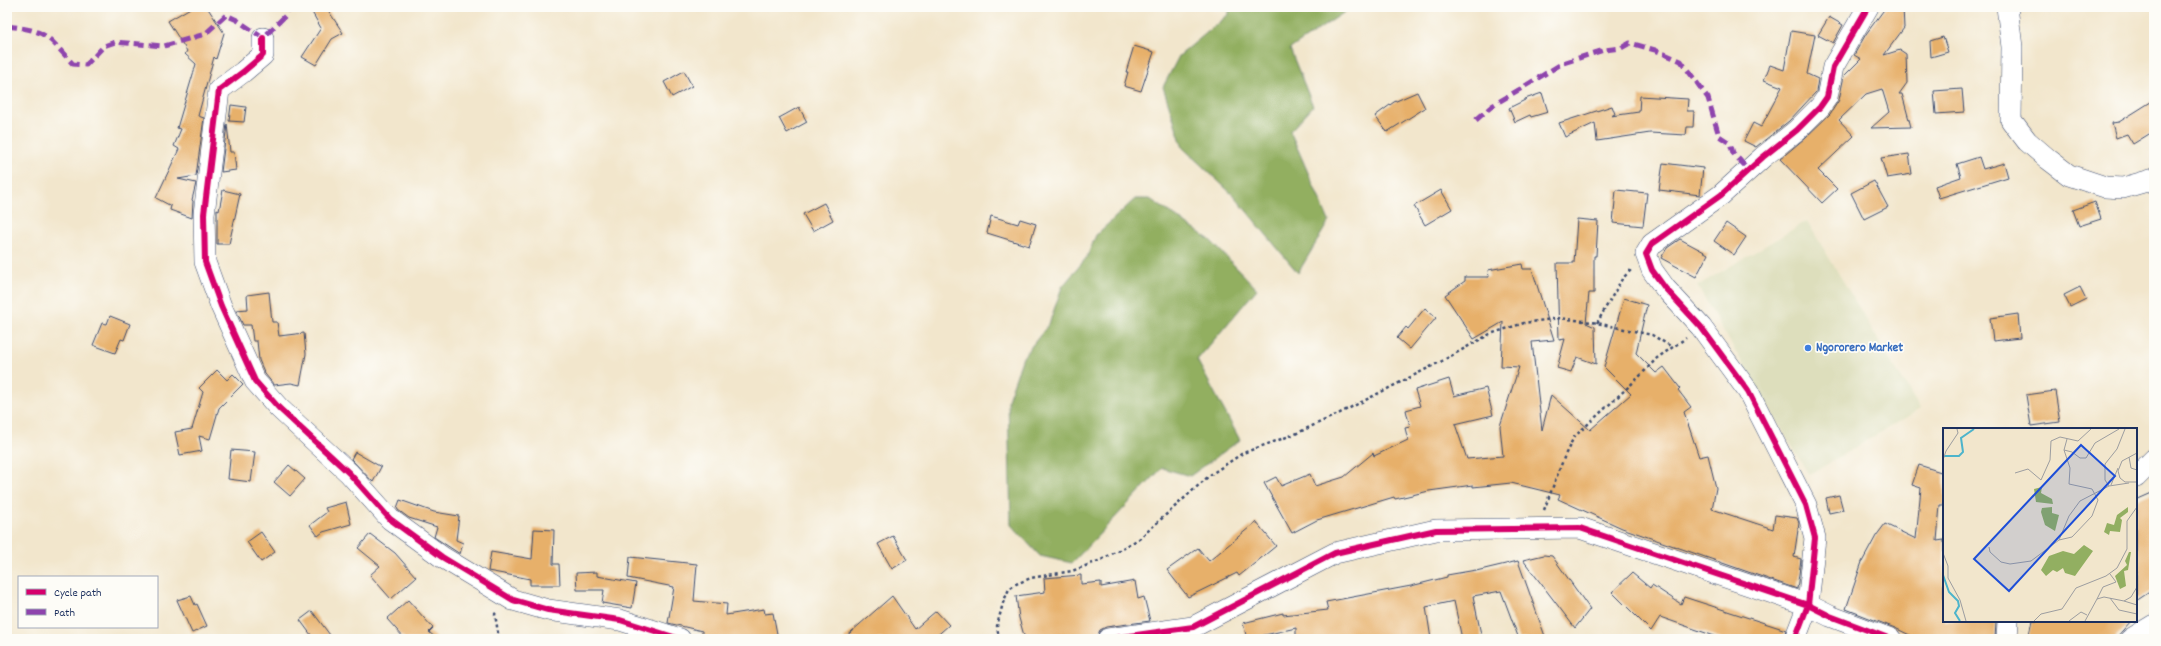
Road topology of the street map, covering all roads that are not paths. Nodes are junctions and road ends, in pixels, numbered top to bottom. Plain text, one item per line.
1 (1868, 7) edge
2 (2007, 7) edge
3 (263, 38) dead end
4 (2154, 179) edge
5 (2154, 458) edge
6 (2137, 476) edge
7 (1808, 605) junction
8 (2008, 622) edge
9 (2154, 624) edge
10 (680, 639) edge
11 (1108, 639) edge
12 (1795, 639) edge
13 (1891, 639) edge
14 (2007, 639) edge
15 (2131, 639) edge

1 - 7 street
2 - 4 street
3 - 10 street
5 - 6 street
7 - 11 street
7 - 12 street
7 - 13 street
8 - 14 street
9 - 15 street

